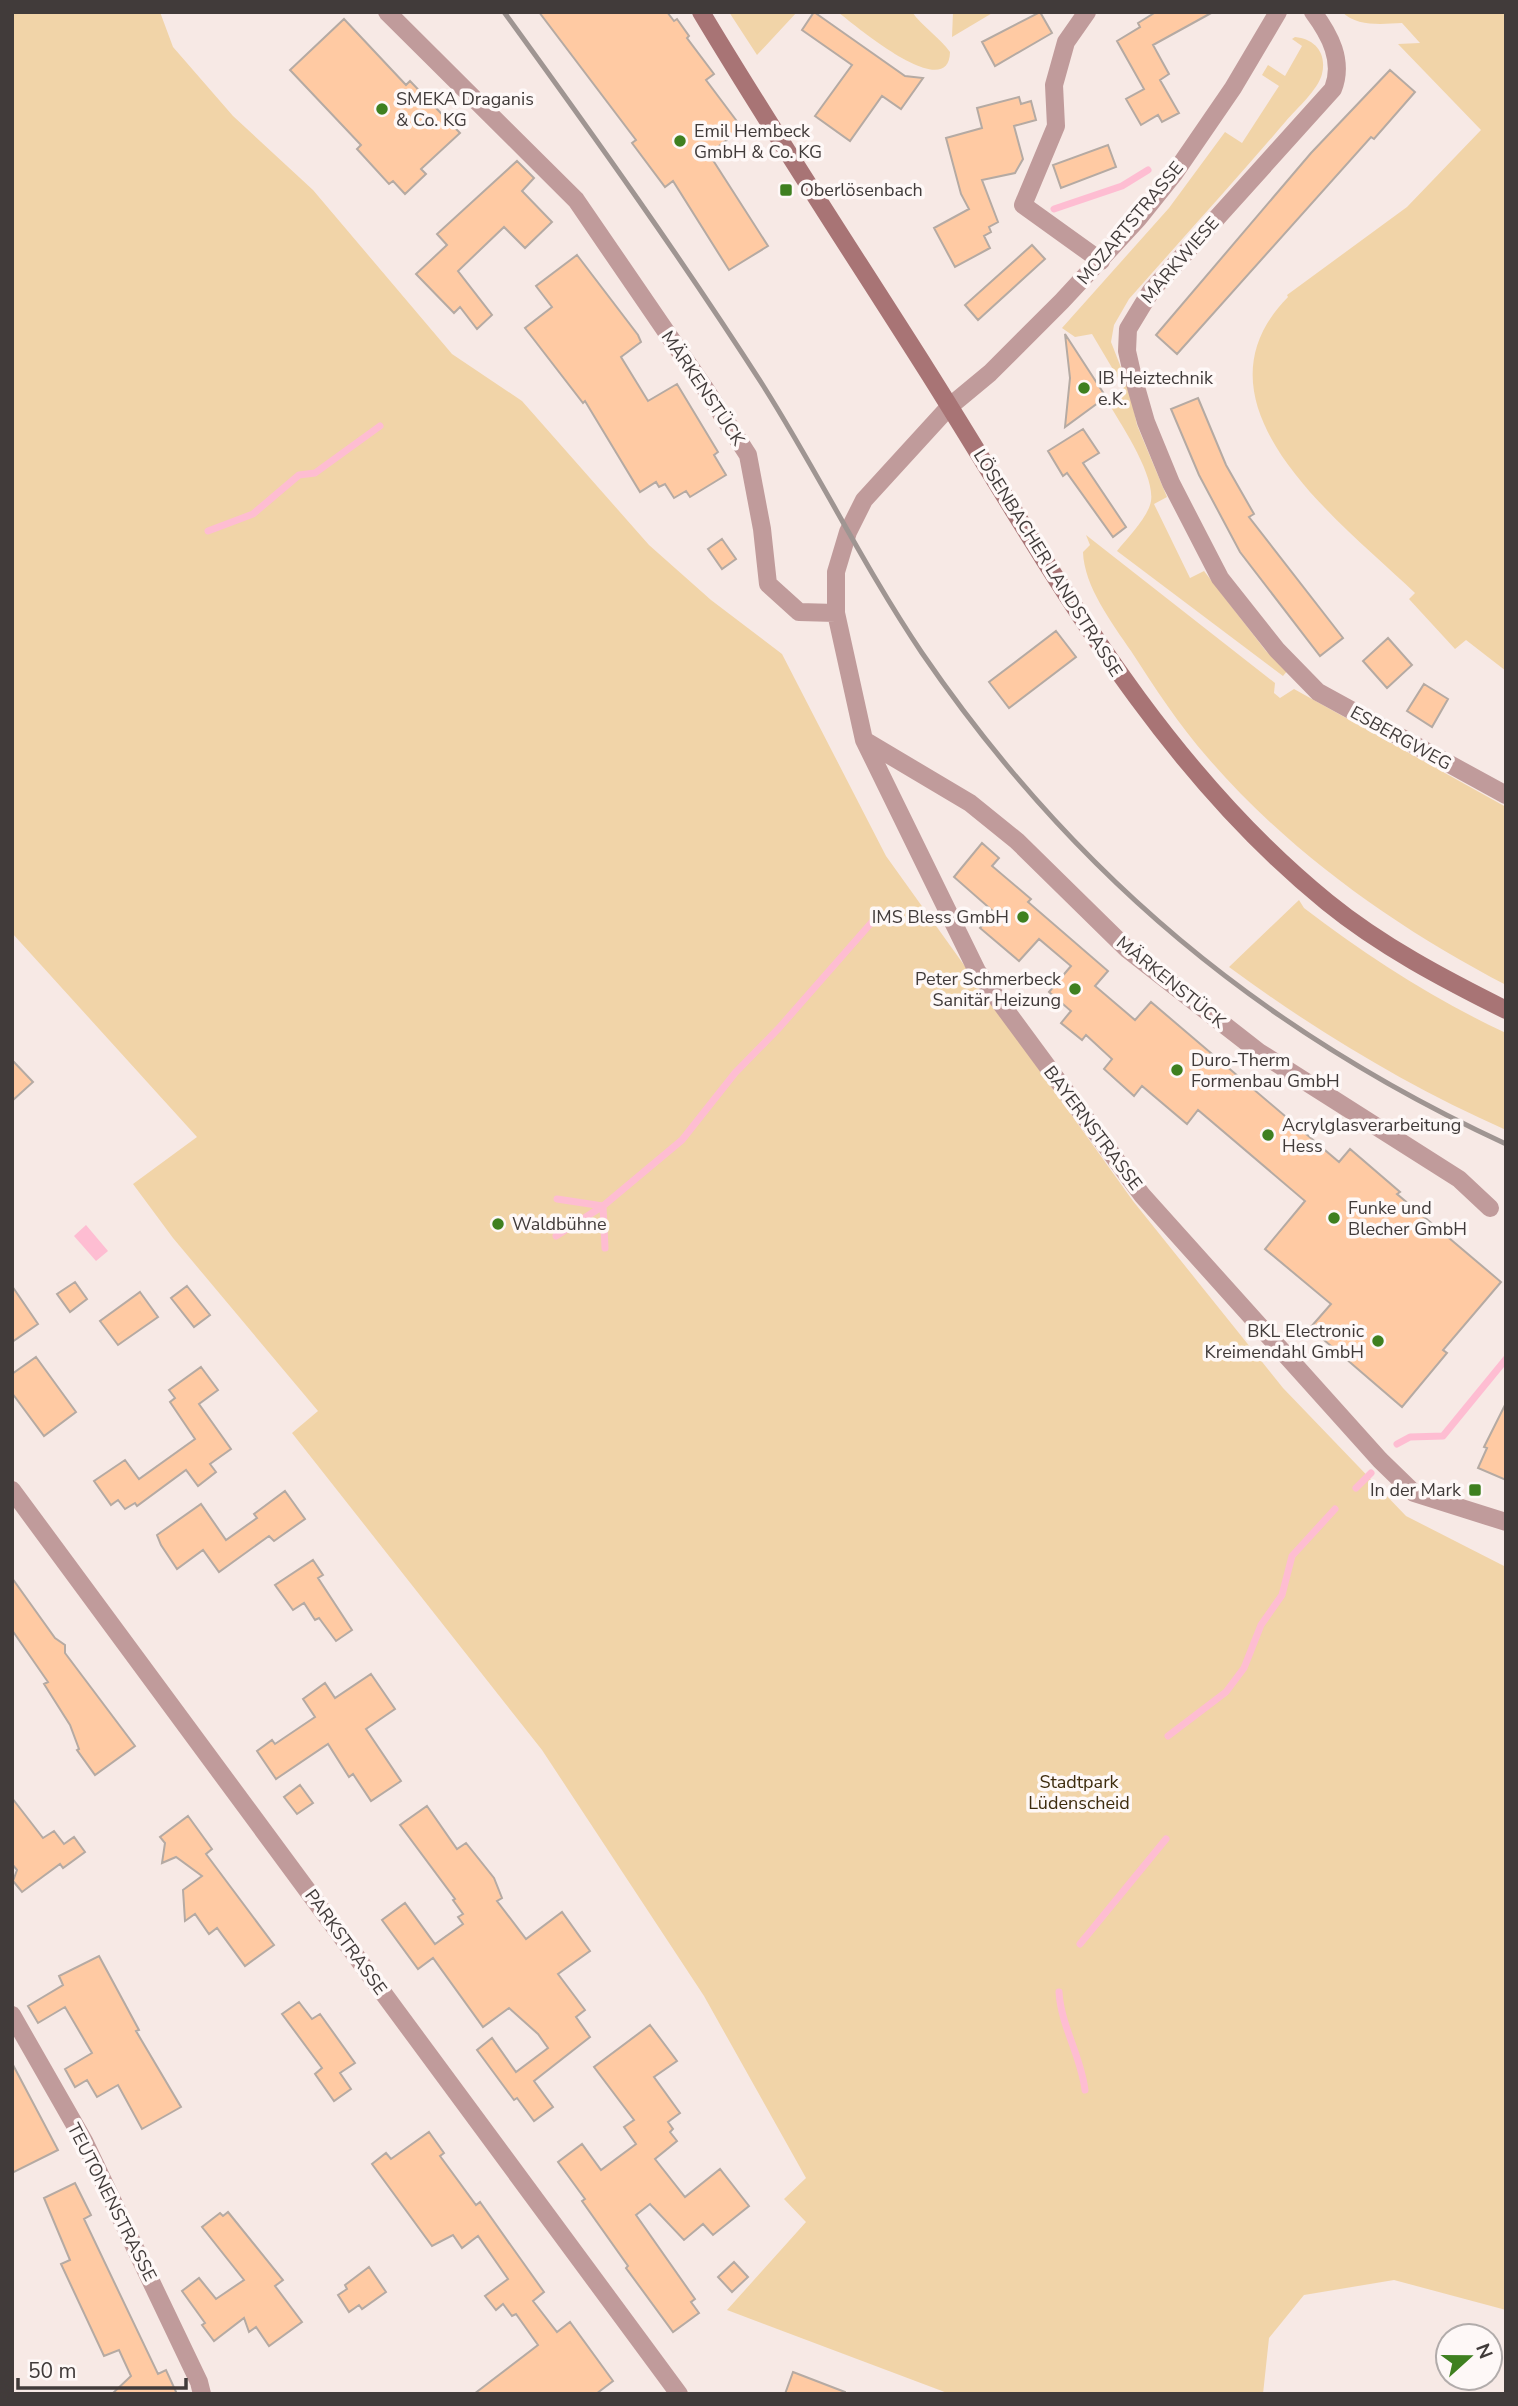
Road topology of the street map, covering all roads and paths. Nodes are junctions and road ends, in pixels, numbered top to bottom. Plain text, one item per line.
1 (387, 12) edge
2 (701, 12) edge
3 (1087, 12) edge
4 (1278, 12) edge
5 (1313, 12) edge
6 (1101, 261) junction
7 (949, 407) junction
8 (836, 614) junction
9 (1301, 673) joint
10 (864, 740) junction
11 (1506, 795) edge
12 (1506, 1010) edge
13 (1490, 1208) dead end
14 (12, 1490) edge
15 (1506, 1522) edge
16 (12, 2015) edge
17 (202, 2394) edge
18 (679, 2394) edge

1 - 8 street, MÄRKENSTÜCK
2 - 7 main road, LÖSENBACHER LANDSTRASSE
3 - 6 street
4 - 6 street, MOZARTSTRASSE
5 - 9 street, MARKWIESE
6 - 7 street, MOZARTSTRASSE
7 - 8 street
7 - 12 main road, LÖSENBACHER LANDSTRASSE
8 - 10 street, BAYERNSTRASSE
9 - 11 street, ESBERGWEG
10 - 13 street, MÄRKENSTÜCK
10 - 15 street, BAYERNSTRASSE
14 - 18 street, PARKSTRASSE
16 - 17 street, TEUTONENSTRASSE

